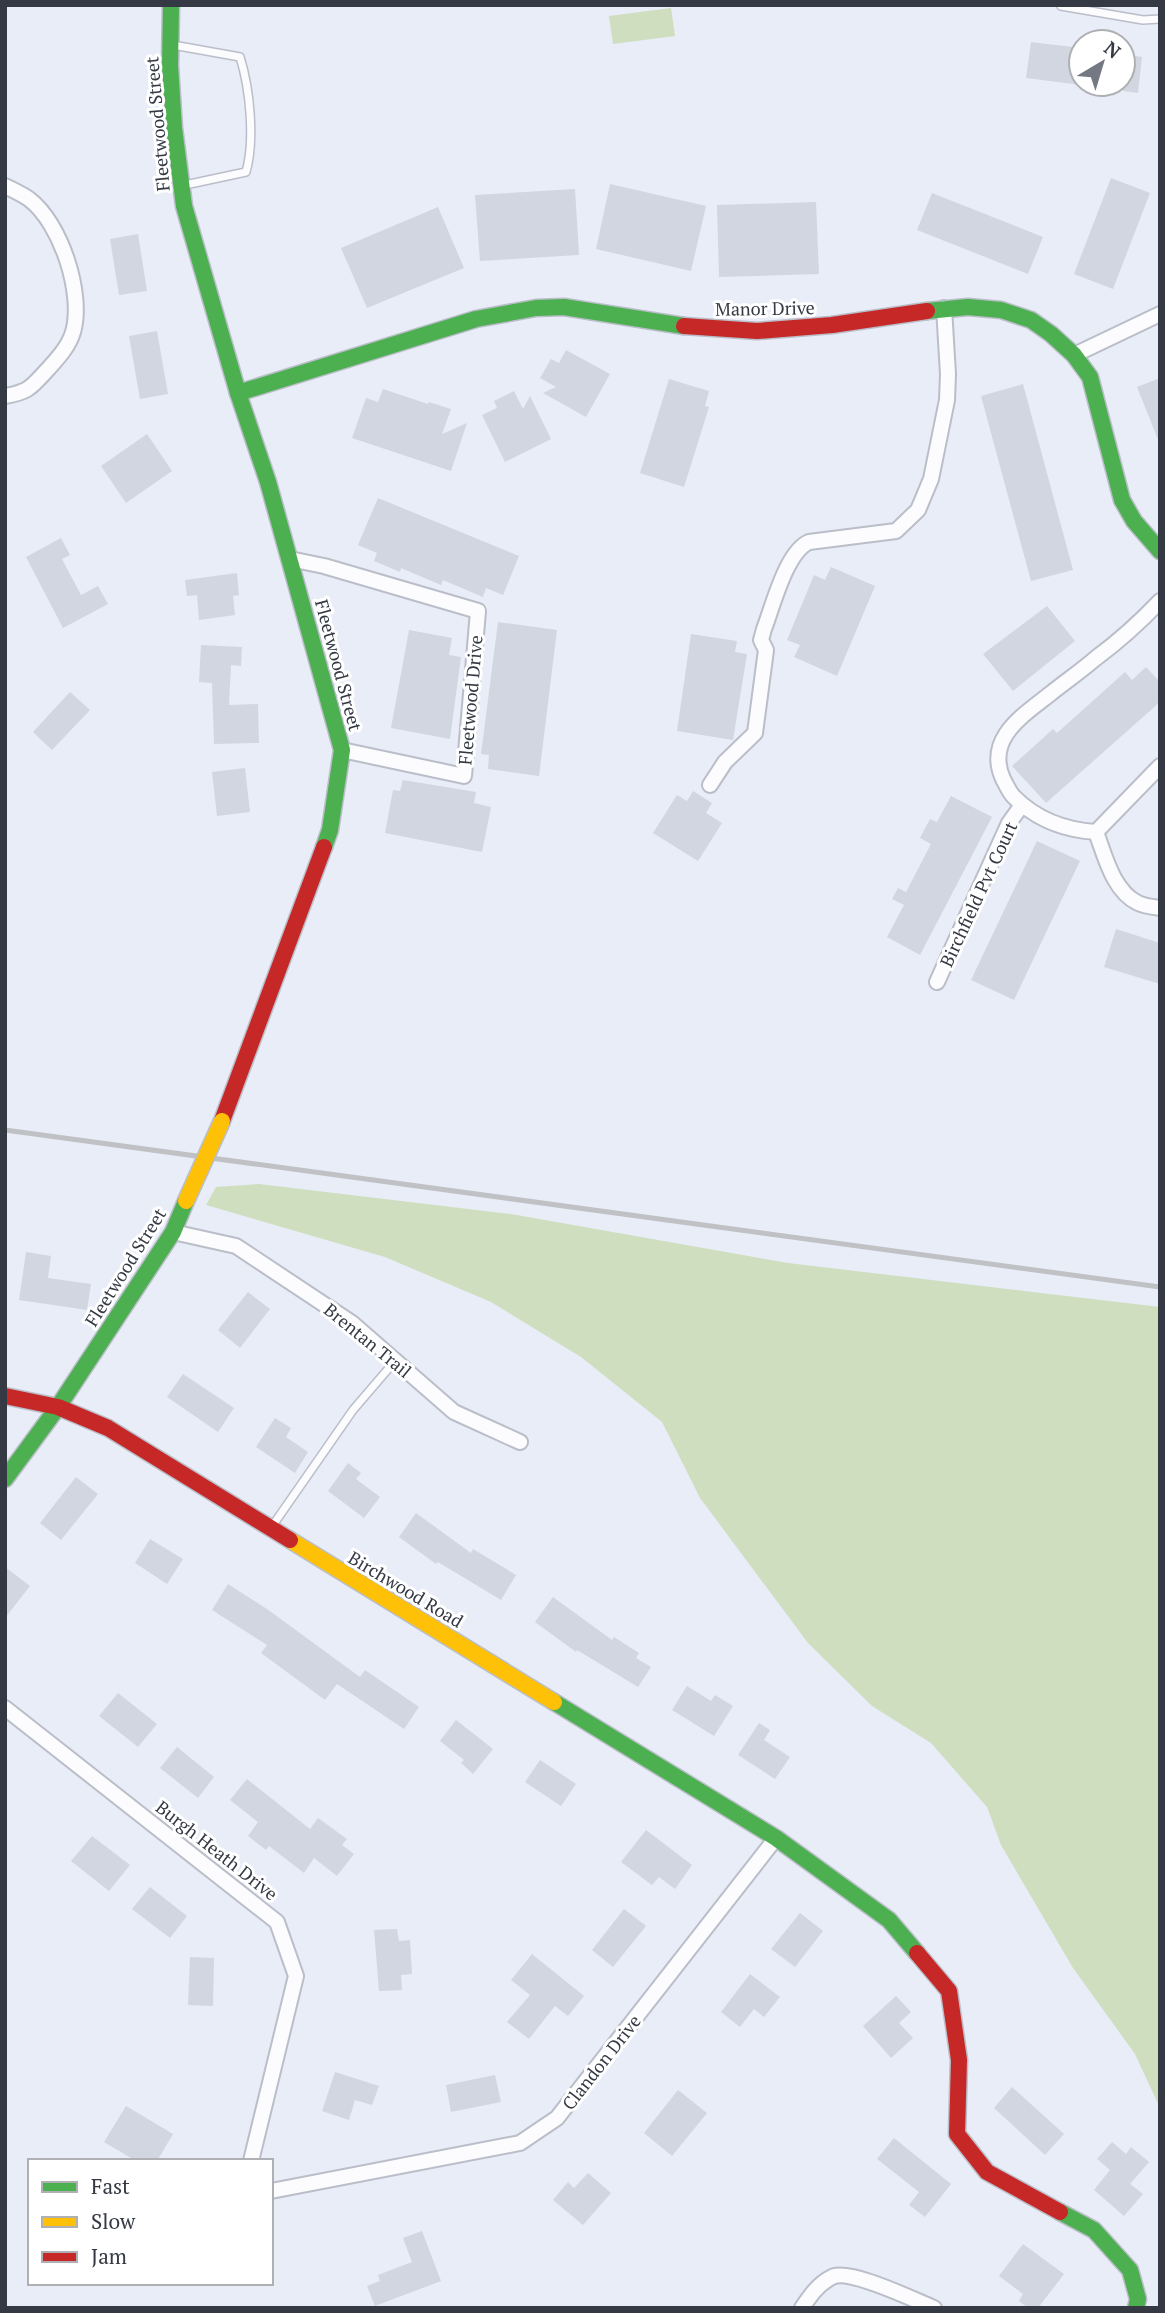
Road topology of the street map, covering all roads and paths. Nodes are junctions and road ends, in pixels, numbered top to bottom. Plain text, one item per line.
1 (171, 5) edge
2 (1061, 6) edge
3 (1160, 19) edge
4 (171, 45) junction
5 (5, 186) edge
6 (181, 186) junction
7 (944, 308) junction
8 (1160, 314) edge
9 (1074, 355) junction
10 (238, 393) junction
11 (5, 396) edge
12 (1160, 551) edge
13 (290, 559) junction
14 (1160, 601) edge
15 (342, 750) junction
16 (1160, 766) edge
17 (710, 785) dead end
18 (1022, 804) junction
19 (1096, 832) junction
20 (1160, 908) edge
21 (937, 982) dead end
22 (173, 1232) junction
23 (395, 1360) junction
24 (5, 1396) edge
25 (58, 1408) junction
26 (520, 1442) dead end
27 (5, 1479) edge
28 (271, 1528) junction
29 (5, 1708) edge
30 (776, 1838) junction
31 (251, 2159) edge
32 (273, 2191) edge
33 (802, 2308) edge
34 (934, 2308) edge
35 (1136, 2308) edge

1 - 4 street, Fleetwood Street
2 - 3 lane
4 - 6 street, Fleetwood Street
4 - 6 lane
5 - 11 street
6 - 10 street, Fleetwood Street
7 - 9 street, Manor Drive
7 - 10 street, Manor Drive
7 - 17 street
8 - 9 street
9 - 12 street, Manor Drive
10 - 13 street, Fleetwood Street
13 - 15 street, Fleetwood Street
13 - 15 street, Fleetwood Drive
14 - 18 street
15 - 22 street, Fleetwood Street, bridge
16 - 19 street
18 - 19 street, Birchfield Pvt Court
18 - 21 street, Birchfield Pvt Court
19 - 20 street
22 - 23 street, Brentan Trail
22 - 25 street, Fleetwood Street
23 - 26 street, Brentan Trail
23 - 28 lane
24 - 25 street, Birchwood Road
25 - 27 street, Fleetwood Street
25 - 28 street, Birchwood Road
28 - 30 street, Birchwood Road
29 - 31 street, Burgh Heath Drive
30 - 32 street, Clandon Drive
30 - 35 street
33 - 34 street

